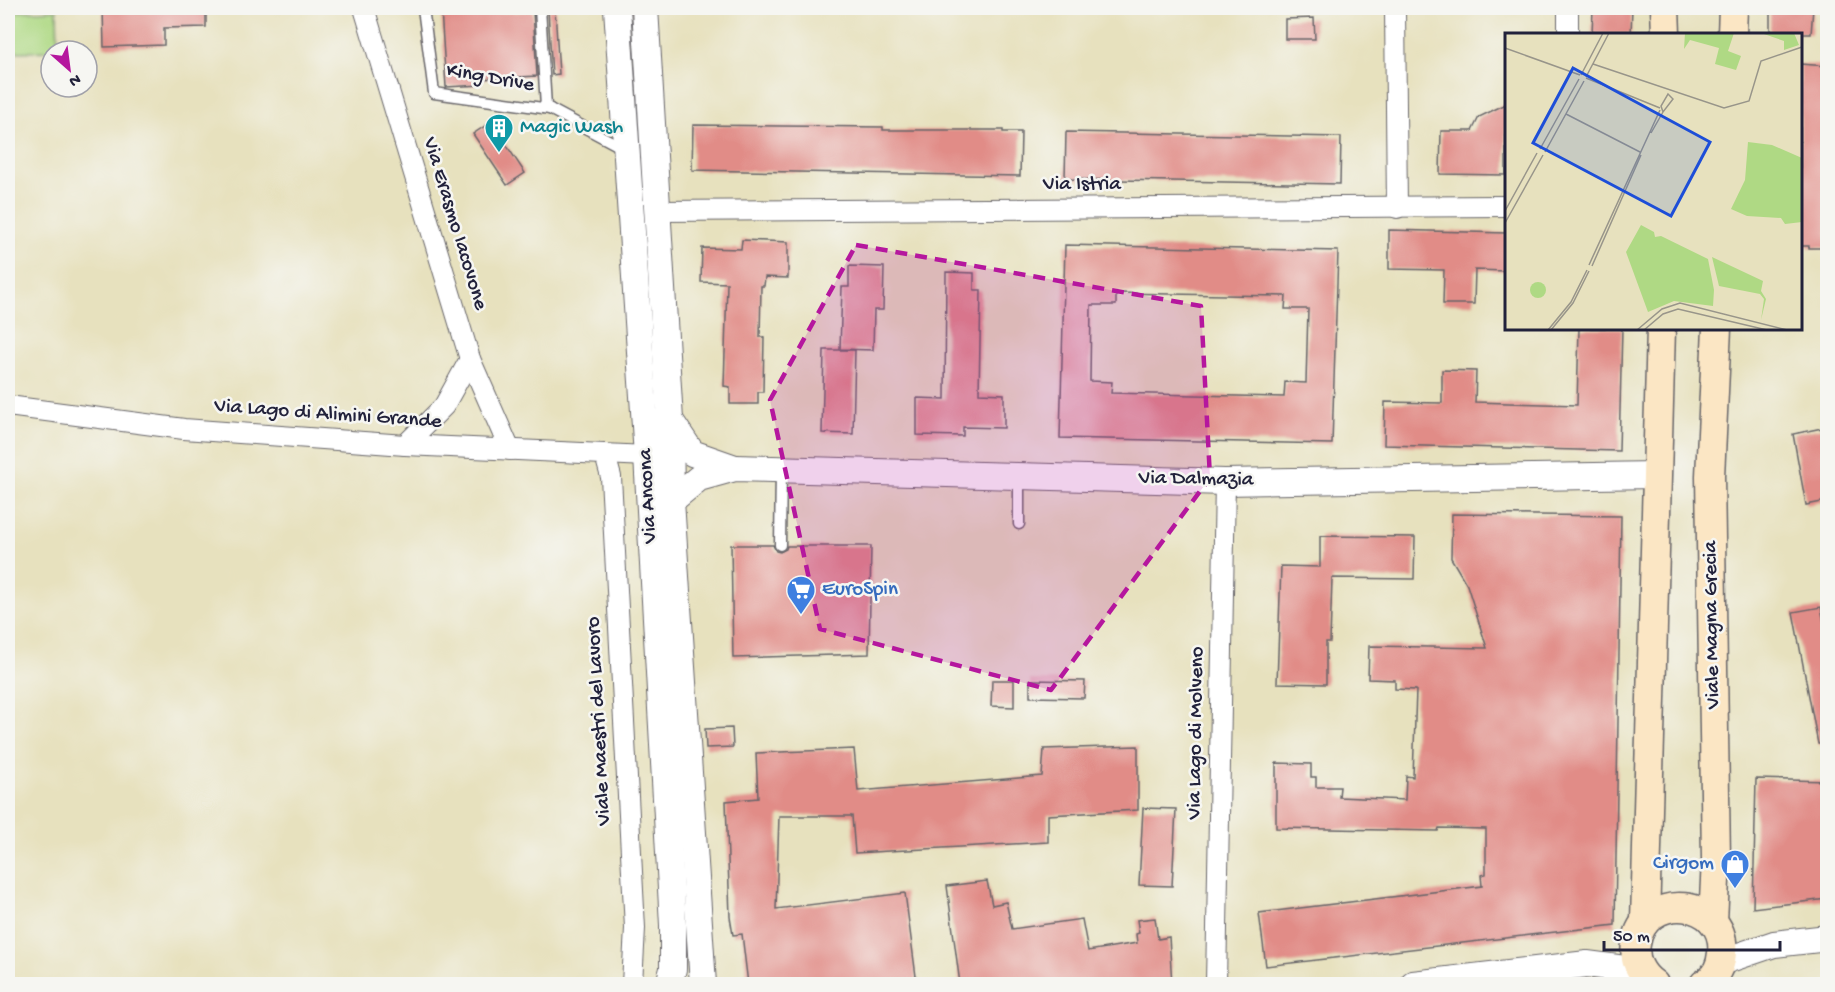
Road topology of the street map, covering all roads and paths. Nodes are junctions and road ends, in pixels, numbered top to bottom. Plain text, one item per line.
1 (364, 8) edge
2 (423, 8) edge
3 (540, 8) edge
4 (617, 8) edge
5 (645, 8) edge
6 (1395, 8) edge
7 (1568, 8) edge
8 (1665, 8) edge
9 (1733, 8) edge
10 (1568, 33) edge
11 (1665, 33) edge
12 (1732, 33) edge
13 (550, 109) junction
14 (627, 150) junction
15 (1505, 206) edge
16 (1397, 208) junction
17 (657, 211) junction
18 (1660, 330) edge
19 (1718, 330) edge
20 (470, 359) junction
21 (8, 406) edge
22 (670, 420) junction
23 (405, 445) junction
24 (510, 450) junction
25 (604, 455) junction
26 (647, 456) junction
27 (735, 468) junction
28 (781, 469) junction
29 (1656, 475) junction
30 (1019, 476) junction
31 (1225, 482) junction
32 (671, 501) junction
33 (1019, 524) dead end
34 (780, 546) dead end
35 (1717, 927) junction
36 (1641, 929) junction
37 (1827, 938) edge
38 (1774, 944) junction
39 (1587, 964) junction
40 (1715, 975) edge
41 (1647, 980) edge
42 (632, 984) edge
43 (669, 984) edge
44 (703, 984) edge
45 (1216, 984) edge
46 (1413, 984) edge

1 - 20 street, Via Erasmo Iacovone
2 - 13 lane, King Drive
3 - 13 lane
4 - 14 street, Via Ancona
5 - 17 street, Via Ancona
6 - 16 street
7 - 10 street
8 - 11 main road
9 - 12 main road
13 - 14 lane
14 - 26 street, Via Ancona
15 - 16 street, Via Istria
16 - 17 street, Via Istria
17 - 22 street, Via Ancona
18 - 29 main road
19 - 35 main road, Viale Magna Grecia
20 - 23 street
20 - 24 street, Via Erasmo Iacovone
21 - 23 street, Via Lago di Alimini Grande
22 - 27 street, Via Dalmazia
22 - 32 street, Via Ancona
23 - 24 street, Via Lago di Alimini Grande
24 - 25 street, Via Lago di Alimini Grande
25 - 26 street, Via Lago di Alimini Grande
25 - 42 street, Viale Maestri del Lavoro
26 - 43 street, Via Ancona
27 - 28 street, Via Dalmazia
27 - 32 street, Via Dalmazia
28 - 30 street, Via Dalmazia
28 - 34 lane
29 - 31 street, Via Dalmazia
29 - 36 main road
30 - 31 street, Via Dalmazia
30 - 33 lane
31 - 45 street, Via Lago di Molveno
32 - 44 street, Via Ancona
35 - 36 main road
35 - 38 street
35 - 40 main road, Viale Magna Grecia
36 - 39 street
36 - 41 main road
37 - 38 street
38 - 40 street
39 - 41 street
39 - 46 street

